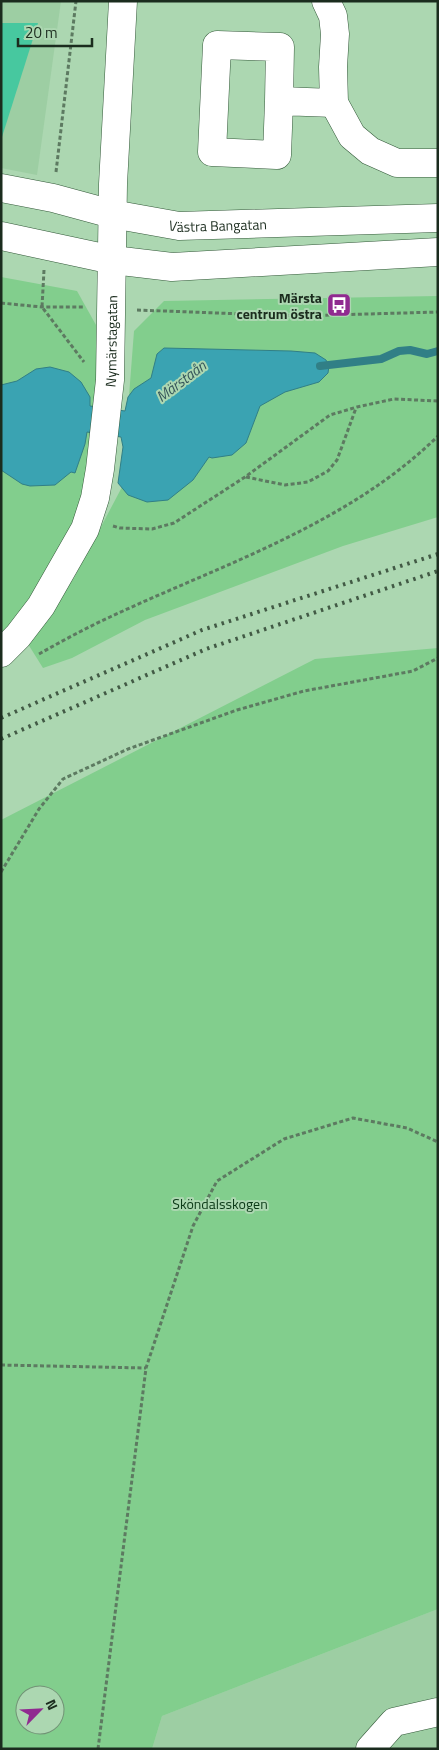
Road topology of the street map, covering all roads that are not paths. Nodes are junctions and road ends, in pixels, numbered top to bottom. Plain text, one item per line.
1 (123, 1) edge
2 (326, 1) edge
3 (279, 101) dead end
4 (334, 103) junction
5 (438, 163) edge
6 (1, 188) edge
7 (112, 214) junction
8 (438, 218) edge
9 (1, 236) edge
10 (438, 252) edge
11 (113, 260) junction
12 (1, 653) edge
13 (438, 1712) edge
14 (370, 1749) edge

1 - 7 street, Nymärstagatan
2 - 4 street
3 - 4 street
4 - 5 street
6 - 7 street, Västra Bangatan
7 - 8 street, Västra Bangatan
7 - 11 street, Nymärstagatan
9 - 11 street
10 - 11 street
11 - 12 street, Nymärstagatan
13 - 14 street

